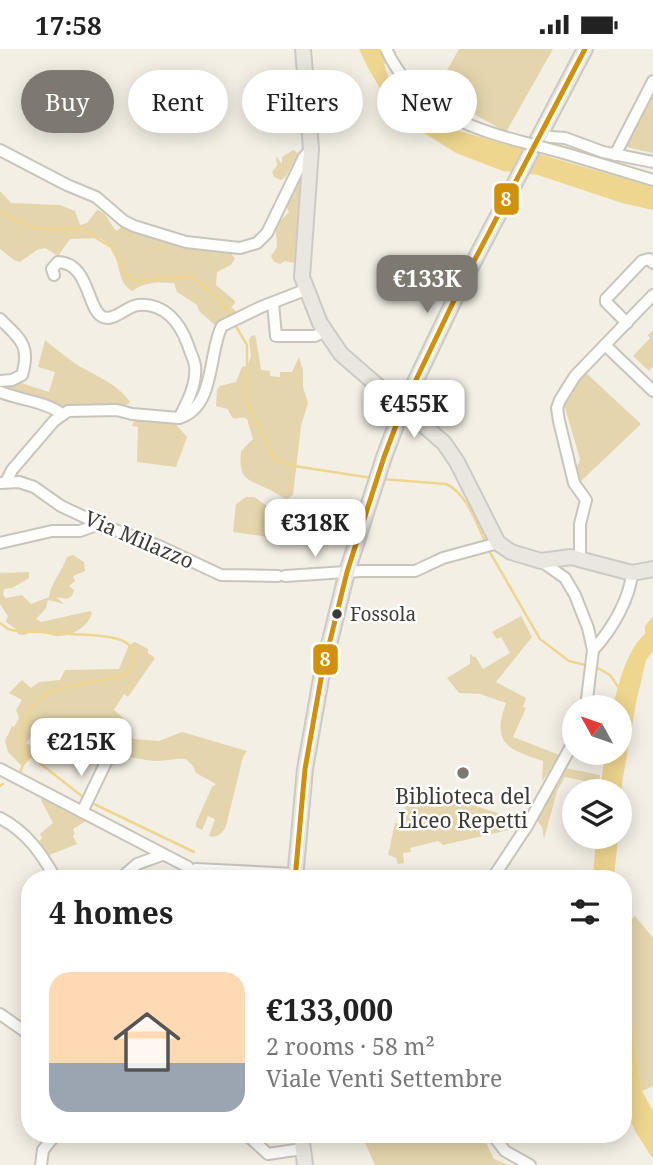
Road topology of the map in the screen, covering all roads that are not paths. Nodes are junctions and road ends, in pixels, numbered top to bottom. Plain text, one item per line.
1 (303, 49) edge
2 (386, 49) edge
3 (585, 49) edge
4 (653, 81) edge
5 (538, 136) junction
6 (311, 149) junction
7 (0, 150) edge
8 (615, 155) junction
9 (653, 162) edge
10 (653, 180) edge
11 (653, 263) edge
12 (54, 275) dead end
13 (305, 290) junction
14 (653, 295) edge
15 (273, 303) junction
16 (0, 319) edge
17 (627, 323) junction
18 (325, 331) junction
19 (605, 345) junction
20 (0, 381) edge
21 (653, 391) edge
22 (0, 392) edge
23 (403, 407) junction
24 (62, 414) junction
25 (179, 418) junction
26 (3, 482) edge
27 (99, 524) junction
28 (0, 543) edge
29 (496, 544) junction
30 (580, 559) junction
31 (541, 561) junction
32 (653, 569) edge
33 (348, 572) junction
34 (632, 573) junction
35 (593, 652) junction
36 (588, 695) edge
37 (108, 758) dead end
38 (562, 762) edge
39 (0, 769) edge
40 (82, 812) junction
41 (0, 818) edge
42 (162, 855) junction
43 (51, 870) edge
44 (130, 870) edge
45 (214, 870) edge
46 (296, 870) edge
47 (498, 870) edge
48 (0, 1014) edge
49 (21, 1029) edge
50 (49, 1143) edge
51 (256, 1143) edge
52 (302, 1143) edge
53 (499, 1143) edge
54 (302, 1149) junction
55 (41, 1165) edge
56 (304, 1165) edge
57 (530, 1165) edge

1 - 6 main road
2 - 10 street, bridge
3 - 5 main road
4 - 8 street
5 - 8 street
5 - 23 main road
6 - 7 street
6 - 13 main road
8 - 9 street
11 - 17 street
12 - 25 street
13 - 15 street
13 - 18 main road
14 - 17 street
15 - 18 street
15 - 25 street
16 - 20 street
17 - 19 street
18 - 23 main road
19 - 21 street
19 - 30 street
22 - 24 street
23 - 29 main road
23 - 33 main road
24 - 25 street
24 - 26 street, Via Milazzo
26 - 27 street, Via Milazzo
27 - 28 street
27 - 33 street, Via Milazzo
29 - 31 main road
29 - 33 street, Via Milazzo
30 - 31 main road
30 - 34 main road
31 - 35 street
32 - 34 main road
33 - 46 main road
34 - 35 street
35 - 36 street
37 - 40 street
38 - 47 street
39 - 40 street
40 - 42 street
41 - 43 street
42 - 44 street
42 - 45 street
48 - 49 street
50 - 55 street
51 - 54 street
52 - 54 main road
53 - 57 street
54 - 56 main road

